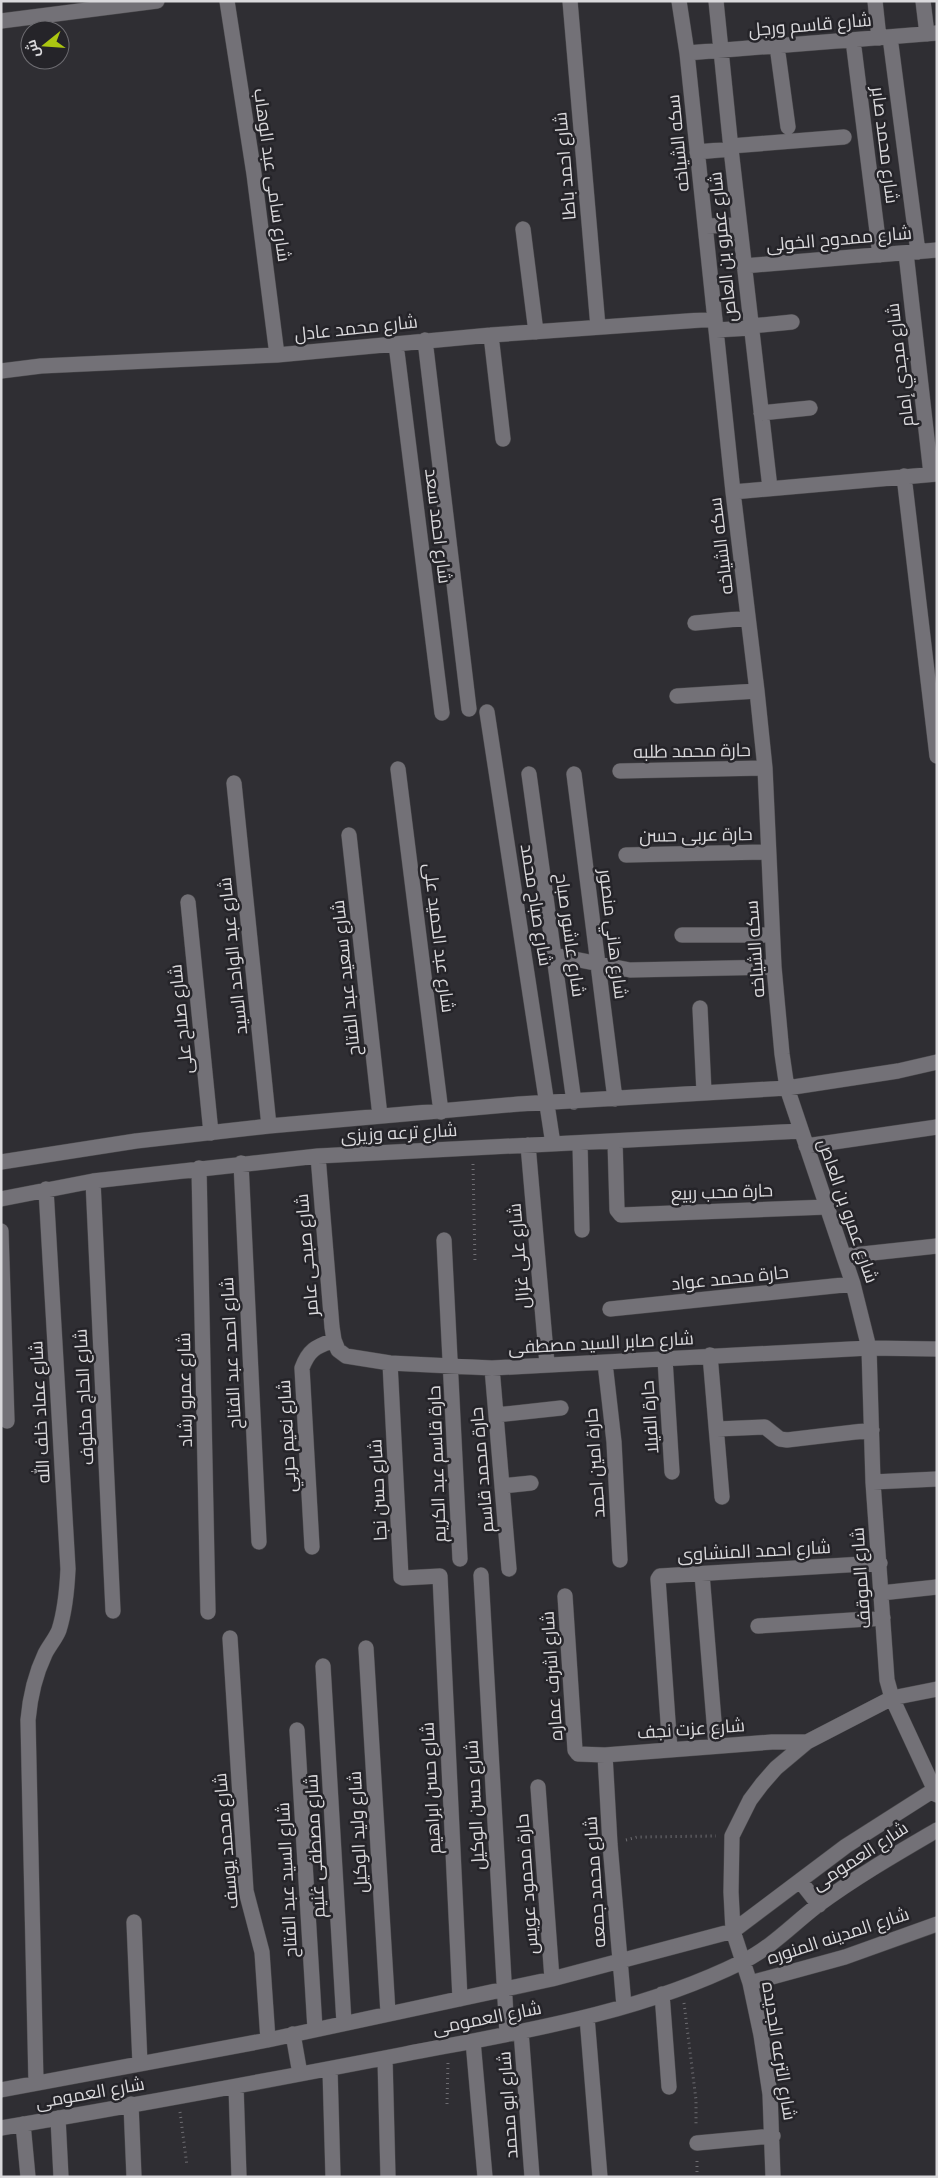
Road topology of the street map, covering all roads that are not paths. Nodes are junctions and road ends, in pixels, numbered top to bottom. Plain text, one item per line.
1 (157, 1) edge
2 (227, 1) edge
3 (570, 1) edge
4 (679, 1) edge
5 (716, 1) edge
6 (875, 1) edge
7 (923, 1) edge
8 (1, 21) edge
9 (932, 34) edge
10 (885, 38) junction
11 (853, 40) junction
12 (777, 46) junction
13 (721, 51) junction
14 (686, 53) junction
15 (788, 127) dead end
16 (844, 137) dead end
17 (731, 147) junction
18 (697, 152) junction
19 (739, 225) junction
20 (706, 226) junction
21 (523, 230) dead end
22 (937, 250) edge
23 (912, 252) junction
24 (880, 255) junction
25 (744, 266) junction
26 (792, 322) dead end
27 (715, 325) junction
28 (598, 327) junction
29 (751, 327) junction
30 (536, 332) junction
31 (491, 335) junction
32 (425, 340) junction
33 (396, 344) junction
34 (277, 355) junction
35 (1, 371) edge
36 (810, 408) dead end
37 (761, 413) junction
38 (503, 439) dead end
39 (934, 474) edge
40 (904, 476) junction
41 (770, 488) junction
42 (734, 492) junction
43 (748, 618) junction
44 (695, 623) dead end
45 (757, 691) junction
46 (678, 696) dead end
47 (469, 709) dead end
48 (487, 712) dead end
49 (442, 713) dead end
50 (935, 728) edge
51 (937, 756) edge
52 (764, 768) junction
53 (398, 769) dead end
54 (620, 771) dead end
55 (529, 774) dead end
56 (574, 774) dead end
57 (234, 783) dead end
58 (349, 835) dead end
59 (768, 852) junction
60 (626, 855) dead end
61 (188, 902) dead end
62 (682, 935) dead end
63 (772, 935) junction
64 (554, 955) junction
65 (597, 964) junction
66 (774, 967) junction
67 (700, 1008) dead end
68 (937, 1062) edge
69 (787, 1088) junction
70 (704, 1092) junction
71 (615, 1099) junction
72 (574, 1102) junction
73 (548, 1104) junction
74 (441, 1112) junction
75 (380, 1116) junction
76 (269, 1126) junction
77 (937, 1128) edge
78 (801, 1131) junction
79 (211, 1133) junction
80 (615, 1141) junction
81 (580, 1143) junction
82 (553, 1144) junction
83 (528, 1145) junction
84 (806, 1146) junction
85 (318, 1156) junction
86 (1, 1162) edge
87 (241, 1164) junction
88 (199, 1168) junction
89 (93, 1181) junction
90 (46, 1189) junction
91 (1, 1199) edge
92 (827, 1207) junction
93 (582, 1230) dead end
94 (1, 1231) edge
95 (444, 1240) dead end
96 (937, 1246) edge
97 (844, 1256) junction
98 (854, 1284) junction
99 (610, 1309) dead end
100 (336, 1345) junction
101 (869, 1348) junction
102 (937, 1349) edge
103 (710, 1355) junction
104 (665, 1359) junction
105 (390, 1363) junction
106 (605, 1363) junction
107 (547, 1364) junction
108 (452, 1366) junction
109 (492, 1368) junction
110 (561, 1408) dead end
111 (496, 1415) junction
112 (7, 1421) dead end
113 (717, 1429) junction
114 (872, 1430) junction
115 (672, 1472) dead end
116 (937, 1478) edge
117 (873, 1482) junction
118 (532, 1483) dead end
119 (502, 1486) junction
120 (722, 1497) dead end
121 (258, 1542) dead end
122 (312, 1547) dead end
123 (460, 1559) dead end
124 (620, 1560) dead end
125 (880, 1563) junction
126 (509, 1569) dead end
127 (702, 1574) junction
128 (481, 1575) dead end
129 (440, 1576) joint
130 (937, 1586) edge
131 (881, 1593) junction
132 (565, 1596) dead end
133 (113, 1611) dead end
134 (208, 1612) dead end
135 (883, 1618) junction
136 (758, 1626) dead end
137 (230, 1638) dead end
138 (366, 1648) dead end
139 (323, 1666) dead end
140 (937, 1689) edge
141 (892, 1698) junction
142 (297, 1730) dead end
143 (807, 1742) junction
144 (716, 1746) junction
145 (670, 1750) junction
146 (578, 1754) joint
147 (604, 1755) junction
148 (538, 1787) dead end
149 (936, 1790) edge
150 (937, 1830) edge
151 (800, 1881) junction
152 (818, 1905) junction
153 (134, 1922) dead end
154 (937, 1924) edge
155 (733, 1931) junction
156 (620, 1962) junction
157 (744, 1962) junction
158 (552, 1979) junction
159 (750, 1983) junction
160 (504, 1989) junction
161 (662, 1994) junction
162 (460, 1999) junction
163 (624, 2006) junction
164 (388, 2013) junction
165 (587, 2017) junction
166 (344, 2023) junction
167 (315, 2028) junction
168 (514, 2033) junction
169 (293, 2034) junction
170 (268, 2040) junction
171 (473, 2041) junction
172 (385, 2058) junction
173 (140, 2064) junction
174 (330, 2069) junction
175 (300, 2074) junction
176 (36, 2083) junction
177 (236, 2086) junction
178 (670, 2087) dead end
179 (1, 2090) edge
180 (131, 2104) junction
181 (58, 2118) junction
182 (23, 2124) junction
183 (1, 2128) edge
184 (773, 2136) junction
185 (697, 2143) road end
186 (28, 2177) edge
187 (61, 2177) edge
188 (134, 2177) edge
189 (239, 2177) edge
190 (333, 2177) edge
191 (388, 2177) edge
192 (485, 2177) edge
193 (532, 2177) edge
194 (600, 2177) edge
195 (773, 2177) edge

1 - 8 street
2 - 34 street, شارع سامى عبد الوهاب
3 - 28 street, شارع احمد باطا
4 - 14 street, سكه الشياخه
5 - 13 street, شارع عمرو بن العاص
6 - 10 street, شارع مجدي إمام
7 - 9 street
9 - 10 street, شارع قاسم ورجل
10 - 11 street, شارع قاسم ورجل
10 - 23 street, شارع مجدي إمام
11 - 12 street, شارع قاسم ورجل
11 - 24 street, شارع محمد صابر
12 - 13 street, شارع قاسم ورجل
12 - 15 street
13 - 14 street, شارع قاسم ورجل
13 - 17 street, شارع عمرو بن العاص
14 - 18 street, سكه الشياخه
16 - 17 street
17 - 18 street
17 - 19 street, شارع عمرو بن العاص
18 - 20 street, سكه الشياخه
19 - 20 street
19 - 25 street, شارع عمرو بن العاص
20 - 27 street, سكه الشياخه
21 - 30 street
22 - 23 street, شارع ممدوح الخولى
23 - 24 street, شارع ممدوح الخولى
23 - 39 street, شارع مجدي إمام
24 - 25 street, شارع ممدوح الخولى
25 - 29 street, شارع عمرو بن العاص
26 - 29 street, شارع محمد عادل
27 - 28 street, شارع محمد عادل
27 - 29 street, شارع محمد عادل
27 - 42 street, سكه الشياخه
28 - 30 street, شارع محمد عادل
29 - 37 street, شارع عمرو بن العاص
30 - 31 street, شارع محمد عادل
31 - 32 street, شارع محمد عادل
31 - 38 street
32 - 33 street, شارع محمد عادل
32 - 47 street
33 - 34 street, شارع محمد عادل
33 - 49 street, شارع احمد سعد
34 - 35 street, شارع محمد عادل
36 - 37 street
37 - 41 street, شارع عمرو بن العاص
39 - 40 street
40 - 41 street
40 - 50 street
41 - 42 street
42 - 43 street, سكه الشياخه
43 - 44 street
43 - 45 street, سكه الشياخه
45 - 46 street
45 - 52 street, سكه الشياخه
48 - 73 street, شارع صباح محمد
50 - 51 street
52 - 54 street, حارة محمد طلبه
52 - 59 street, سكه الشياخه
53 - 74 street, شارع عبد الحميد على
55 - 64 street, شارع عاشور صباح
56 - 65 street, شارع هاني منصور
57 - 76 street, شارع عبد الواحد السيد
58 - 75 street, شارع سعيد عبد الفتاح
59 - 60 street, حارة عربى حسن
59 - 63 street, سكه الشياخه
61 - 79 street, شارع صلاح على
62 - 63 street
63 - 66 street, سكه الشياخه
64 - 65 street
64 - 72 street, شارع عاشور صباح
65 - 66 street
65 - 71 street, شارع هاني منصور
66 - 69 street, سكه الشياخه
67 - 70 street
68 - 69 street, شارع ترعه وزيزى
69 - 70 street, شارع ترعه وزيزى
69 - 78 street, شارع عمرو بن العاص
70 - 71 street, شارع ترعه وزيزى
71 - 72 street, شارع ترعه وزيزى
72 - 73 street, شارع ترعه وزيزى
73 - 74 street, شارع ترعه وزيزى
73 - 82 street, شارع صباح محمد
74 - 75 street, شارع ترعه وزيزى
75 - 76 street, شارع ترعه وزيزى
76 - 79 street, شارع ترعه وزيزى
77 - 84 street
78 - 80 street, شارع ترعه وزيزى
78 - 84 street, شارع عمرو بن العاص
79 - 86 street, شارع ترعه وزيزى
80 - 81 street, شارع ترعه وزيزى
80 - 92 street, حارة محب ربيع
81 - 82 street, شارع ترعه وزيزى
81 - 93 street
82 - 83 street, شارع ترعه وزيزى
83 - 85 street, شارع ترعه وزيزى
83 - 107 street, شارع على غزال
84 - 92 street, شارع عمرو بن العاص
85 - 87 street, شارع ترعه وزيزى
85 - 100 street, شارع صبحى عامر
87 - 88 street, شارع ترعه وزيزى
87 - 121 street, شارع احمد عبد الفتاح
88 - 89 street, شارع ترعه وزيزى
88 - 134 street, شارع عمرو رشاد
89 - 90 street, شارع ترعه وزيزى
89 - 133 street, شارع الحاج مخلوف
90 - 91 street, شارع ترعه وزيزى
90 - 176 street, شارع عماد خلف الله
92 - 97 street, شارع عمرو بن العاص
94 - 112 street
95 - 108 street, حارة قاسم عبد الكريم
96 - 97 street
97 - 98 street, شارع عمرو بن العاص
98 - 99 street, حارة محمد عواد
98 - 101 street, شارع عمرو بن العاص
100 - 105 street, شارع صابر السيد مصطفى
100 - 122 street, شارع نعيم حربي
101 - 102 street, شارع صابر السيد مصطفى
101 - 103 street, شارع صابر السيد مصطفى
101 - 114 street, شارع الموقف
103 - 104 street, شارع صابر السيد مصطفى
103 - 113 street
104 - 106 street, شارع صابر السيد مصطفى
104 - 115 street, حارة الفيلا
105 - 108 street, شارع صابر السيد مصطفى
105 - 129 street, شارع حسن نجا
106 - 107 street, شارع صابر السيد مصطفى
106 - 124 street, حارة امين احمد
107 - 109 street, شارع صابر السيد مصطفى
108 - 109 street, شارع صابر السيد مصطفى
108 - 123 street, حارة قاسم عبد الكريم
109 - 111 street, حارة محمد قاسم
110 - 111 street
111 - 119 street, حارة محمد قاسم
113 - 114 street
113 - 120 street
114 - 117 street, شارع الموقف
116 - 117 street
117 - 125 street, شارع الموقف
118 - 119 street
119 - 126 street, حارة محمد قاسم
125 - 127 street, شارع احمد المنشاوى
125 - 131 street, شارع الموقف
127 - 144 street
127 - 145 street, شارع احمد المنشاوى
128 - 160 street, شارع حسن الوكيل
129 - 162 street, شارع حسن ابراهيم
130 - 131 street
131 - 135 street, شارع الموقف
132 - 146 street, شارع اشرف عماره
135 - 136 street
135 - 141 street, شارع الموقف
137 - 170 street, شارع محمد يوسف
138 - 164 street, شارع وليد الوكيل
139 - 166 street, شارع مصطفى غنيم
140 - 141 street
141 - 143 street
141 - 149 street, شارع الموقف
142 - 167 street, شارع السيد عبد الفتاح
143 - 144 street, شارع عزت نجف
143 - 155 street, شارع الترعه الجديده
144 - 145 street, شارع عزت نجف
145 - 147 street, شارع عزت نجف
146 - 147 street, شارع عزت نجف
147 - 156 street, شارع محمد جمعه
148 - 158 street, حارة محمود عويس
149 - 151 street, شارع العمومى
150 - 152 street, شارع العمومى
151 - 152 street
151 - 155 street, شارع العمومى
152 - 157 street, شارع العمومى
153 - 173 street
154 - 159 street, شارع المدينه المنوره
155 - 156 street, شارع العمومى
155 - 157 street, شارع الترعه الجديده
156 - 158 street, شارع العمومى
156 - 163 street, شارع محمد جمعه
157 - 159 street, شارع الترعه الجديده
157 - 161 street, شارع العمومى
158 - 160 street, شارع العمومى
159 - 184 street, شارع الترعه الجديده
160 - 162 street, شارع العمومى
160 - 168 street, شارع حسن الوكيل
161 - 163 street, شارع العمومى
161 - 178 street
162 - 164 street, شارع العمومى
163 - 165 street, شارع العمومى
164 - 166 street, شارع العمومى
165 - 168 street, شارع العمومى
165 - 194 street
166 - 167 street, شارع العمومى
167 - 169 street, شارع العمومى
168 - 171 street, شارع العمومى
168 - 193 street, شارع ابو محمد
169 - 170 street, شارع العمومى
169 - 175 street
170 - 173 street, شارع العمومى
171 - 172 street, شارع العمومى
171 - 192 street
172 - 174 street, شارع العمومى
172 - 191 street
173 - 176 street, شارع العمومى
174 - 175 street, شارع العمومى
174 - 190 street
175 - 177 street, شارع العمومى
176 - 179 street, شارع العمومى
177 - 180 street, شارع العمومى
177 - 189 street
180 - 181 street, شارع العمومى
180 - 188 street
181 - 182 street, شارع العمومى
181 - 187 street
182 - 183 street, شارع العمومى
182 - 186 street
184 - 185 street
184 - 195 street, شارع الترعه الجديده

